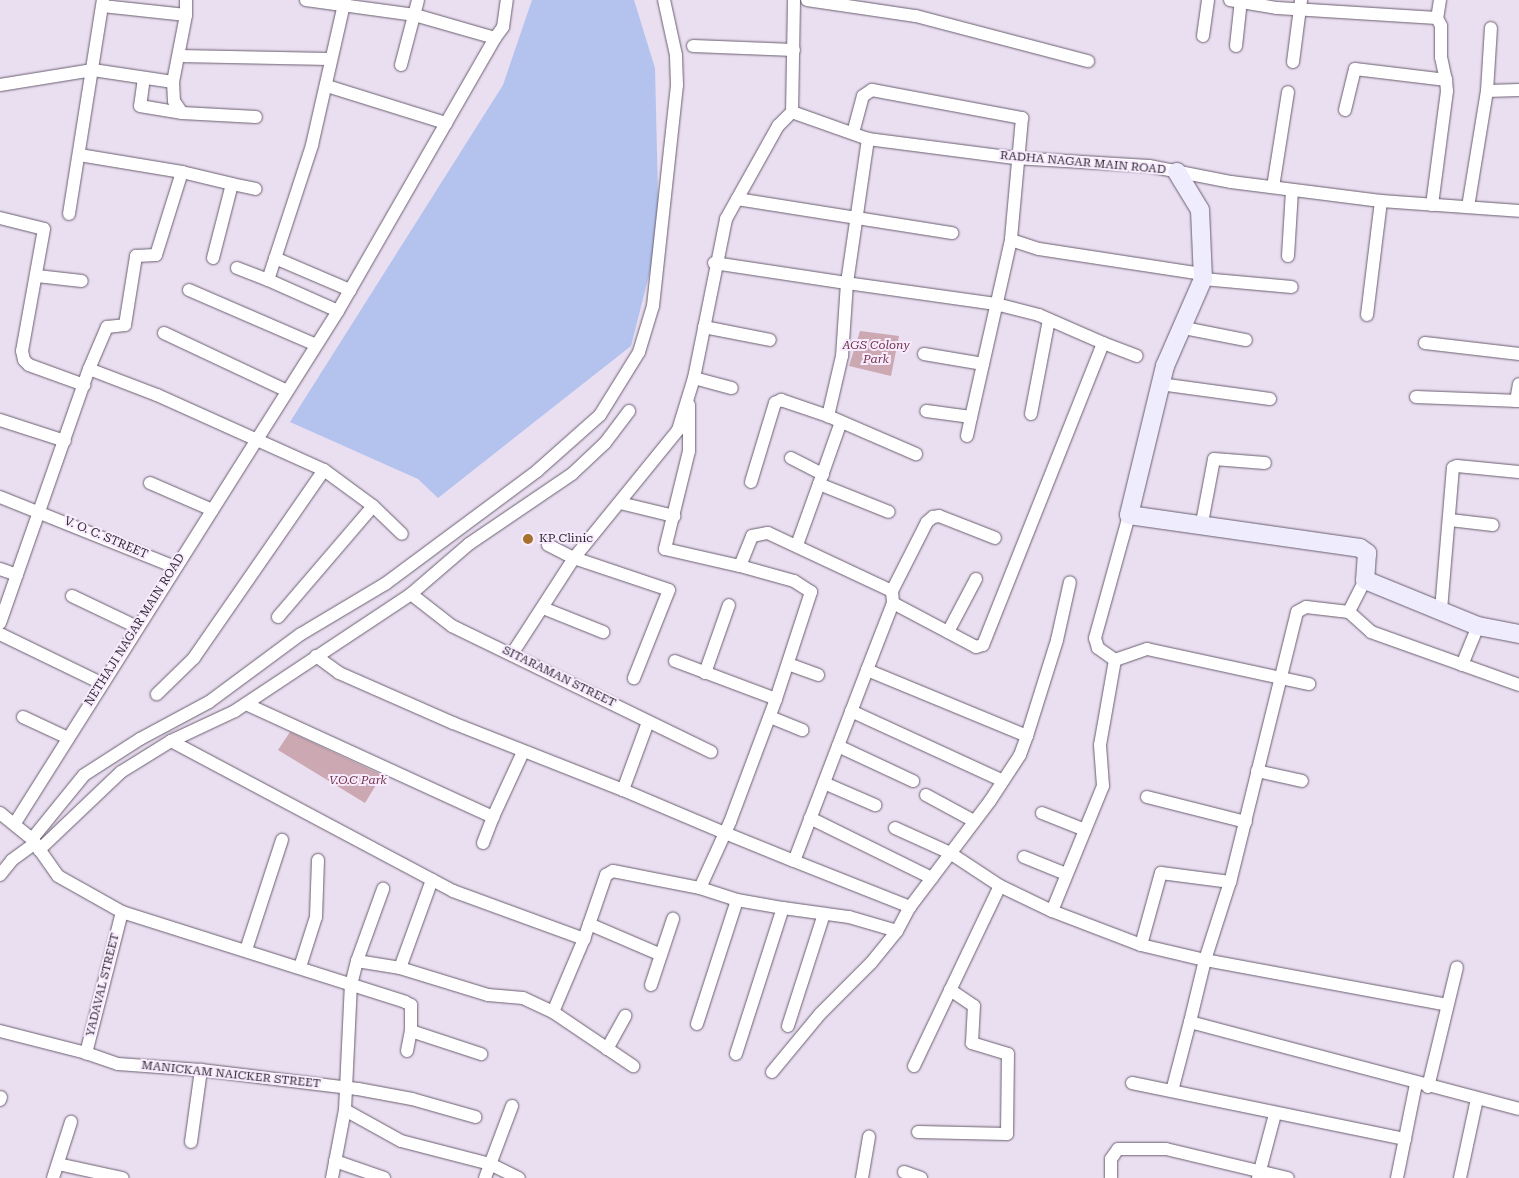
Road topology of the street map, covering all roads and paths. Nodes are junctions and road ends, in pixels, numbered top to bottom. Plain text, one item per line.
1 (186, 0) edge
2 (306, 0) edge
3 (418, 0) edge
4 (507, 0) edge
5 (664, 0) edge
6 (794, 0) edge
7 (807, 0) edge
8 (1208, 0) edge
9 (1440, 0) edge
10 (1237, 1) edge
11 (102, 3) edge
12 (344, 4) edge
13 (380, 5) edge
14 (1301, 5) edge
15 (416, 15) junction
16 (186, 16) junction
17 (1437, 18) junction
18 (1491, 28) dead end
19 (1203, 36) dead end
20 (495, 38) junction
21 (693, 46) dead end
22 (1236, 46) dead end
23 (794, 50) junction
24 (180, 56) junction
25 (329, 59) junction
26 (1088, 61) dead end
27 (1293, 62) dead end
28 (401, 66) dead end
29 (93, 70) junction
30 (144, 78) junction
31 (1446, 80) junction
32 (173, 82) junction
33 (0, 85) edge
34 (328, 86) junction
35 (1519, 90) edge
36 (1487, 91) junction
37 (1288, 92) dead end
38 (1345, 110) dead end
39 (792, 112) junction
40 (182, 113) junction
41 (256, 117) dead end
42 (446, 123) junction
43 (853, 133) junction
44 (868, 139) junction
45 (79, 155) junction
46 (1018, 159) junction
47 (182, 172) junction
48 (1177, 172) junction
49 (232, 184) junction
50 (1273, 188) junction
51 (255, 190) dead end
52 (1292, 190) junction
53 (737, 199) junction
54 (1381, 201) junction
55 (1432, 205) junction
56 (1468, 207) junction
57 (1519, 211) edge
58 (69, 214) dead end
59 (0, 218) edge
60 (857, 218) junction
61 (952, 233) dead end
62 (1011, 240) junction
63 (1288, 256) dead end
64 (213, 258) dead end
65 (275, 258) junction
66 (714, 263) junction
67 (237, 268) dead end
68 (37, 276) junction
69 (1203, 277) junction
70 (268, 280) junction
71 (82, 281) dead end
72 (847, 283) junction
73 (1292, 287) dead end
74 (189, 290) dead end
75 (350, 290) junction
76 (996, 304) junction
77 (338, 311) junction
78 (1367, 315) dead end
79 (1049, 320) junction
80 (704, 327) junction
81 (1184, 328) junction
82 (164, 333) dead end
83 (770, 340) dead end
84 (1246, 340) dead end
85 (1103, 343) junction
86 (1425, 343) dead end
87 (316, 345) junction
88 (924, 354) dead end
89 (1519, 354) edge
90 (1137, 356) dead end
91 (983, 364) junction
92 (89, 370) junction
93 (694, 378) junction
94 (1160, 384) junction
95 (1519, 384) edge
96 (84, 385) junction
97 (732, 388) dead end
98 (287, 391) junction
99 (1416, 397) dead end
100 (1270, 399) dead end
101 (689, 401) junction
102 (1518, 401) edge
103 (629, 411) dead end
104 (926, 411) dead end
105 (1031, 414) dead end
106 (828, 416) junction
107 (971, 417) junction
108 (0, 420) edge
109 (841, 422) junction
110 (967, 436) dead end
111 (257, 438) junction
112 (65, 441) junction
113 (916, 454) dead end
114 (790, 458) dead end
115 (1265, 463) dead end
116 (324, 470) junction
117 (1519, 472) edge
118 (821, 479) junction
119 (751, 482) dead end
120 (150, 483) dead end
121 (0, 497) edge
122 (620, 503) junction
123 (373, 506) junction
124 (37, 509) junction
125 (212, 510) junction
126 (889, 512) dead end
127 (674, 516) junction
128 (1128, 516) junction
129 (1450, 520) junction
130 (1493, 525) dead end
131 (1202, 528) junction
132 (402, 534) dead end
133 (995, 538) dead end
134 (548, 545) dead end
135 (797, 545) junction
136 (574, 558) junction
137 (740, 566) junction
138 (175, 568) junction
139 (0, 569) edge
140 (17, 575) junction
141 (976, 579) dead end
142 (1365, 580) junction
143 (1070, 582) dead end
144 (411, 594) junction
145 (72, 596) dead end
146 (892, 597) junction
147 (729, 605) dead end
148 (543, 608) junction
149 (1441, 610) junction
150 (1349, 612) junction
151 (278, 617) dead end
152 (0, 623) edge
153 (1478, 626) junction
154 (137, 627) junction
155 (603, 632) dead end
156 (948, 632) junction
157 (0, 634) edge
158 (1519, 634) edge
159 (512, 654) junction
160 (316, 656) junction
161 (1115, 660) junction
162 (675, 661) dead end
163 (788, 664) junction
164 (1462, 665) junction
165 (867, 670) junction
166 (706, 673) junction
167 (818, 675) dead end
168 (1279, 677) junction
169 (634, 678) dead end
170 (102, 683) junction
171 (1309, 684) dead end
172 (1519, 685) edge
173 (157, 694) dead end
174 (776, 699) junction
175 (246, 704) junction
176 (851, 711) junction
177 (23, 717) dead end
178 (770, 717) junction
179 (648, 722) junction
180 (803, 730) dead end
181 (1028, 736) junction
182 (68, 738) junction
183 (171, 741) junction
184 (838, 746) junction
185 (523, 752) junction
186 (711, 752) dead end
187 (1257, 771) junction
188 (913, 780) dead end
189 (1003, 780) junction
190 (1302, 781) dead end
191 (824, 783) junction
192 (623, 790) junction
193 (926, 795) dead end
194 (1147, 797) dead end
195 (875, 805) dead end
196 (1042, 813) dead end
197 (0, 814) edge
198 (493, 817) junction
199 (810, 818) junction
200 (974, 821) junction
201 (1246, 822) junction
202 (15, 823) junction
203 (895, 828) dead end
204 (1085, 830) junction
205 (725, 833) junction
206 (282, 840) dead end
207 (483, 843) dead end
208 (35, 844) junction
209 (950, 853) junction
210 (1024, 857) dead end
211 (318, 860) dead end
212 (794, 861) junction
213 (1066, 874) junction
214 (0, 875) edge
215 (932, 878) junction
216 (432, 880) junction
217 (1230, 882) junction
218 (1000, 886) junction
219 (700, 888) junction
220 (383, 890) dead end
221 (737, 900) junction
222 (910, 907) junction
223 (783, 908) junction
224 (1052, 911) junction
225 (122, 912) junction
226 (824, 914) junction
227 (673, 919) dead end
228 (589, 924) junction
229 (897, 931) junction
230 (584, 939) junction
231 (1141, 945) junction
232 (246, 950) junction
233 (661, 955) junction
234 (1205, 960) junction
235 (357, 961) junction
236 (300, 967) junction
237 (1456, 967) dead end
238 (400, 968) junction
239 (351, 985) junction
240 (651, 985) dead end
241 (950, 990) junction
242 (1448, 1004) junction
243 (553, 1012) junction
244 (625, 1016) dead end
245 (1190, 1022) junction
246 (697, 1024) dead end
247 (788, 1026) dead end
248 (0, 1031) edge
249 (411, 1031) junction
250 (607, 1049) junction
251 (407, 1051) dead end
252 (86, 1053) junction
253 (481, 1054) dead end
254 (736, 1054) dead end
255 (118, 1064) joint
256 (633, 1066) dead end
257 (914, 1066) dead end
258 (201, 1070) junction
259 (772, 1072) dead end
260 (1132, 1083) dead end
261 (1422, 1085) junction
262 (344, 1087) junction
263 (1172, 1092) junction
264 (1477, 1099) junction
265 (512, 1106) dead end
266 (1519, 1109) edge
267 (344, 1110) junction
268 (1275, 1114) junction
269 (475, 1117) dead end
270 (71, 1122) dead end
271 (918, 1132) dead end
272 (868, 1137) dead end
273 (1405, 1139) junction
274 (191, 1142) dead end
275 (335, 1161) junction
276 (58, 1164) junction
277 (490, 1164) junction
278 (904, 1172) dead end
279 (1258, 1175) edge
280 (53, 1178) edge
281 (122, 1178) edge
282 (332, 1178) edge
283 (384, 1178) edge
284 (485, 1178) edge
285 (519, 1178) edge
286 (862, 1178) edge
287 (922, 1178) edge
288 (1111, 1178) edge
289 (1288, 1178) edge
290 (1397, 1178) edge
291 (1460, 1178) edge

1 - 16 street
2 - 12 street
3 - 15 street
4 - 20 street, NETHAJI NAGAR MAIN ROAD
5 - 208 street
6 - 23 street
7 - 26 street
8 - 19 street
9 - 17 street
10 - 14 street
10 - 22 street
11 - 16 street
11 - 29 street
12 - 13 street
12 - 25 street
13 - 15 street
14 - 17 street
14 - 27 street
15 - 20 street
15 - 28 street
16 - 24 street
17 - 31 street
18 - 36 street
20 - 42 street, NETHAJI NAGAR MAIN ROAD
21 - 23 street
23 - 39 street
24 - 25 street
24 - 32 street
25 - 34 street
29 - 30 street
29 - 33 street
29 - 45 street
30 - 32 street
30 - 40 street
31 - 38 street
31 - 55 street
32 - 40 street
34 - 42 street
34 - 65 street
35 - 36 street
36 - 56 street
37 - 50 street
39 - 43 street, RADHA NAGAR MAIN ROAD
39 - 53 street
40 - 41 street
42 - 75 street, NETHAJI NAGAR MAIN ROAD
43 - 44 street, RADHA NAGAR MAIN ROAD
43 - 46 street
44 - 46 street, RADHA NAGAR MAIN ROAD
44 - 60 street
45 - 47 street
45 - 58 street
46 - 48 street, RADHA NAGAR MAIN ROAD
46 - 62 street
47 - 49 street
47 - 92 street
48 - 50 street, RADHA NAGAR MAIN ROAD
48 - 69 street
49 - 51 street
49 - 64 street
50 - 52 street, RADHA NAGAR MAIN ROAD
52 - 54 street, RADHA NAGAR MAIN ROAD
52 - 63 street
53 - 60 street
53 - 66 street
54 - 55 street, RADHA NAGAR MAIN ROAD
54 - 78 street
55 - 56 street, RADHA NAGAR MAIN ROAD
56 - 57 street, RADHA NAGAR MAIN ROAD
59 - 68 street
60 - 61 street
60 - 72 street
62 - 69 street
62 - 76 street
65 - 70 street
65 - 75 street
66 - 72 street
66 - 80 street
67 - 70 street
68 - 71 street
68 - 96 street
69 - 73 street
69 - 81 street
70 - 77 street
72 - 76 street
72 - 106 street
74 - 87 street
75 - 77 street, NETHAJI NAGAR MAIN ROAD
76 - 79 street
76 - 91 street
77 - 87 street, NETHAJI NAGAR MAIN ROAD
79 - 85 street
79 - 105 street
80 - 83 street
80 - 93 street
81 - 84 street
81 - 94 street
82 - 98 street
85 - 90 street
85 - 156 street
86 - 89 street
87 - 98 street, NETHAJI NAGAR MAIN ROAD
88 - 91 street
91 - 107 street
92 - 96 street
92 - 111 street
93 - 97 street
93 - 101 street
94 - 100 street
94 - 128 street
95 - 102 street
96 - 112 street
98 - 111 street, NETHAJI NAGAR MAIN ROAD
99 - 102 street
101 - 122 street
101 - 127 street
103 - 144 street
104 - 107 street
106 - 109 street
106 - 119 street
107 - 110 street
108 - 112 street
109 - 113 street
109 - 118 street
111 - 116 street
111 - 125 street, NETHAJI NAGAR MAIN ROAD
112 - 124 street
114 - 118 street
115 - 131 street
116 - 123 street
116 - 173 street
117 - 129 street
118 - 126 street
118 - 135 street
120 - 125 street
121 - 124 street, V. O. C. STREET
122 - 127 street
122 - 136 street
123 - 132 street
123 - 151 street
124 - 138 street, V. O. C. STREET
124 - 140 street
125 - 138 street, NETHAJI NAGAR MAIN ROAD
127 - 137 street
128 - 131 street
128 - 161 street
129 - 130 street
129 - 149 street
131 - 142 street
133 - 146 street
134 - 136 street
135 - 137 street
135 - 146 street
136 - 148 street
136 - 169 street
137 - 163 street
138 - 154 street, NETHAJI NAGAR MAIN ROAD
139 - 140 street
140 - 152 street
141 - 156 street
142 - 149 street
142 - 150 street
143 - 181 street
144 - 159 street, SITARAMAN STREET
144 - 160 street
145 - 154 street
146 - 156 street
146 - 165 street
147 - 166 street
148 - 155 street
148 - 159 street
149 - 153 street
150 - 164 street
150 - 168 street
153 - 158 street
153 - 164 street
154 - 170 street, NETHAJI NAGAR MAIN ROAD
157 - 170 street
159 - 179 street, SITARAMAN STREET
160 - 175 street
160 - 185 street
161 - 168 street
161 - 204 street
162 - 166 street
163 - 167 street
163 - 174 street
164 - 172 street
165 - 176 street
165 - 181 street
166 - 174 street
168 - 171 street
168 - 187 street
170 - 182 street, NETHAJI NAGAR MAIN ROAD
174 - 178 street
175 - 183 street
175 - 198 street
176 - 184 street
176 - 189 street
177 - 182 street
178 - 180 street
178 - 205 street
179 - 186 street, SITARAMAN STREET
179 - 192 street
181 - 189 street
182 - 202 street, NETHAJI NAGAR MAIN ROAD
183 - 208 street
183 - 216 street
184 - 188 street
184 - 191 street
185 - 192 street
185 - 198 street
187 - 190 street
187 - 201 street
189 - 200 street
191 - 195 street
191 - 199 street
192 - 205 street
193 - 200 street
194 - 201 street
196 - 204 street
197 - 202 street
198 - 207 street
199 - 212 street
199 - 215 street
200 - 209 street
201 - 217 street
202 - 208 street
203 - 209 street
204 - 213 street
205 - 212 street
205 - 219 street
206 - 232 street
208 - 214 street
208 - 225 street
209 - 215 street
209 - 218 street
210 - 213 street
211 - 236 street
212 - 222 street
213 - 224 street
215 - 222 street
216 - 230 street
216 - 238 street
217 - 231 street
217 - 234 street
218 - 224 street
218 - 241 street
219 - 221 street
219 - 228 street
220 - 235 street
221 - 223 street
221 - 246 street
222 - 229 street
223 - 226 street
223 - 254 street
224 - 231 street
225 - 232 street
225 - 252 street, YADAVAL STREET
226 - 229 street
226 - 247 street
227 - 233 street
228 - 230 street
228 - 233 street
229 - 259 street
230 - 243 street
231 - 234 street
232 - 236 street
233 - 240 street
234 - 242 street
234 - 245 street
235 - 238 street
235 - 239 street
236 - 239 street
237 - 242 street
238 - 243 street
239 - 249 street
239 - 262 street
241 - 257 street
241 - 271 street
242 - 261 street
243 - 250 street
244 - 250 street
245 - 261 street
245 - 263 street
248 - 252 street
249 - 251 street
249 - 253 street
250 - 256 street
252 - 255 street, YADAVAL STREET
255 - 258 street, MANICKAM NAICKER STREET
258 - 262 street, MANICKAM NAICKER STREET
258 - 274 street
260 - 263 street
261 - 264 street
261 - 273 street
262 - 267 street
262 - 269 street, MANICKAM NAICKER STREET
263 - 268 street
264 - 266 street
264 - 291 street
265 - 277 street
267 - 275 street
267 - 277 street
268 - 273 street
268 - 279 street
270 - 276 street
272 - 286 street
273 - 290 street
275 - 282 street
275 - 283 street
276 - 280 street
276 - 281 street
277 - 284 street
277 - 285 street
278 - 287 street
279 - 288 street
279 - 289 street

